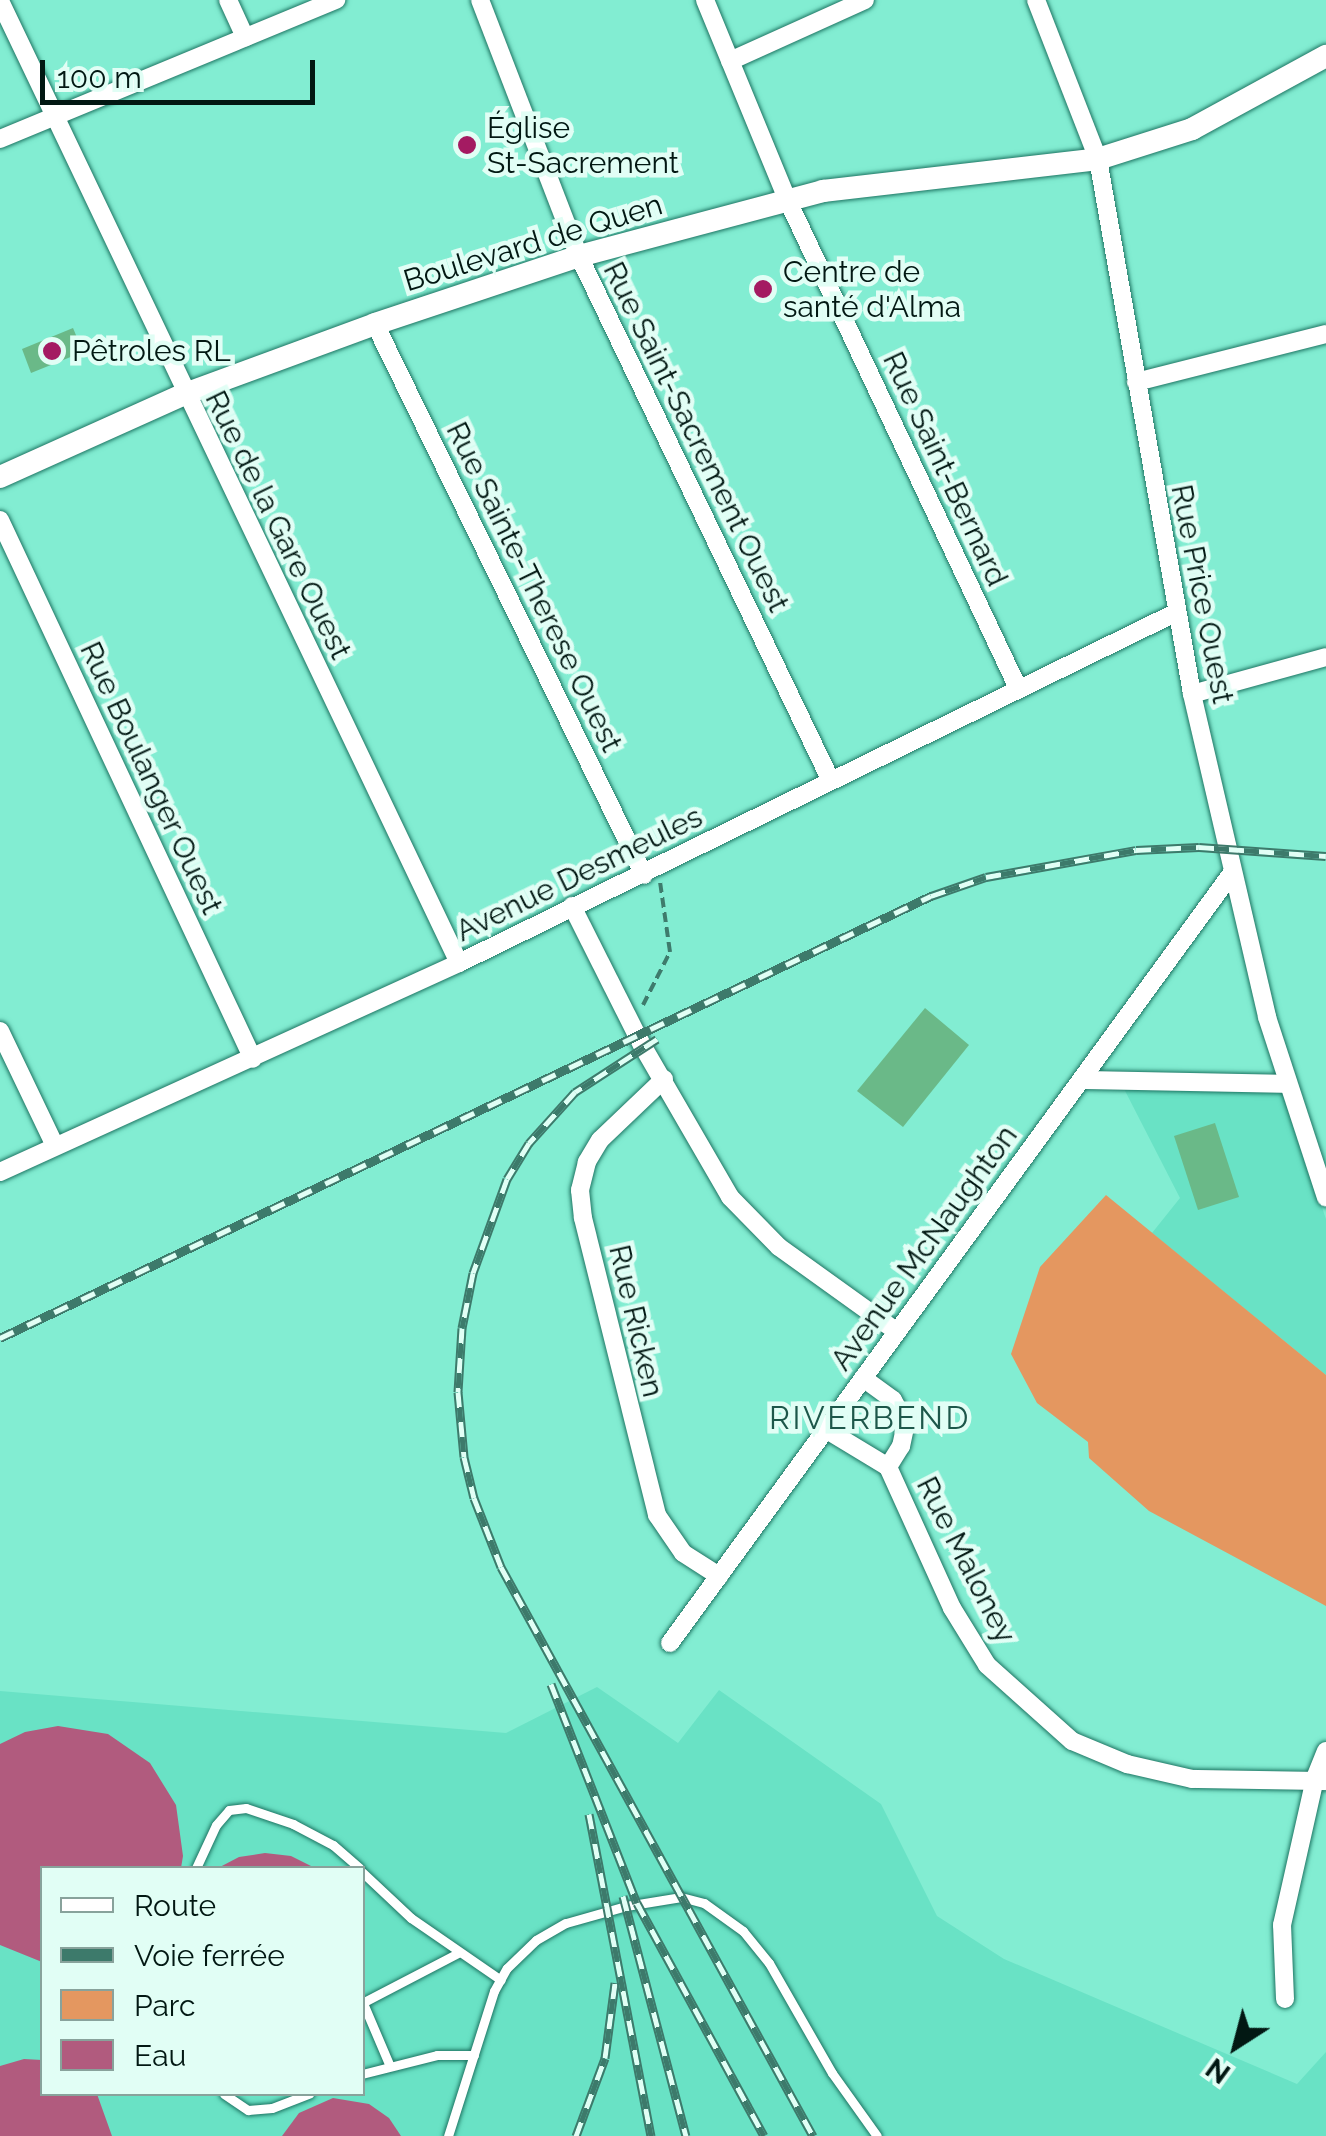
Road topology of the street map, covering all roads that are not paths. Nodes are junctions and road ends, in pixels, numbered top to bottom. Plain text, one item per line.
1 (228, 0) edge
2 (336, 0) edge
3 (480, 0) edge
4 (705, 0) edge
5 (865, 0) edge
6 (1036, 0) edge
7 (0, 2) edge
8 (244, 37) junction
9 (1326, 56) edge
10 (730, 60) junction
11 (53, 116) junction
12 (0, 138) edge
13 (1098, 159) junction
14 (788, 201) junction
15 (579, 256) junction
16 (374, 324) junction
17 (1326, 334) edge
18 (1136, 382) junction
19 (185, 394) junction
20 (0, 476) edge
21 (0, 520) edge
22 (1175, 613) junction
23 (1326, 657) edge
24 (1016, 686) junction
25 (1192, 694) junction
26 (830, 781) junction
27 (651, 871) junction
28 (1232, 873) junction
29 (572, 906) junction
30 (459, 963) junction
31 (0, 1030) edge
32 (253, 1059) junction
33 (664, 1078) junction
34 (1082, 1080) junction
35 (1285, 1084) junction
36 (56, 1146) junction
37 (0, 1172) edge
38 (1326, 1198) edge
39 (896, 1331) junction
40 (863, 1378) junction
41 (827, 1430) junction
42 (888, 1467) junction
43 (719, 1576) junction
44 (670, 1643) dead end
45 (1326, 1751) edge
46 (1320, 1779) edge
47 (197, 1866) edge
48 (357, 1866) edge
49 (365, 1873) edge
50 (458, 1954) junction
51 (500, 1980) junction
52 (1284, 1999) dead end
53 (365, 2002) edge
54 (365, 2008) edge
55 (474, 2055) junction
56 (389, 2064) junction
57 (365, 2073) edge
58 (227, 2096) edge
59 (304, 2096) edge
60 (448, 2136) edge
61 (876, 2136) edge

1 - 8 street
2 - 8 street
3 - 15 street, Rue Saint-Sacrement Ouest
4 - 10 street, Rue Saint-Bernard
5 - 10 street
6 - 13 street, Rue Price Ouest
7 - 11 street, Rue de la Gare Ouest
8 - 11 street
9 - 13 street, Boulevard de Quen
10 - 14 street, Rue Saint-Bernard
11 - 12 street
11 - 19 street, Rue de la Gare Ouest
13 - 14 street, Boulevard de Quen
13 - 18 street, Rue Price Ouest
14 - 15 street, Boulevard de Quen
14 - 24 street, Rue Saint-Bernard
15 - 16 street, Boulevard de Quen
15 - 26 street, Rue Saint-Sacrement Ouest
16 - 19 street, Boulevard de Quen
16 - 27 street, Rue Sainte-Therese Ouest
17 - 18 street
18 - 22 street, Rue Price Ouest
19 - 20 street, Boulevard de Quen
19 - 30 street, Rue de la Gare Ouest
21 - 32 street, Rue Boulanger Ouest
22 - 24 street, Avenue Desmeules
22 - 25 street, Rue Price Ouest
23 - 25 street
24 - 26 street, Avenue Desmeules
25 - 28 street, Rue Price Ouest
26 - 27 street, Avenue Desmeules
27 - 29 street, Avenue Desmeules
28 - 34 street, Avenue McNaughton
28 - 35 street, Rue Price Ouest
29 - 30 street, Avenue Desmeules
29 - 33 street
30 - 32 street, Avenue Desmeules
31 - 36 street
32 - 36 street, Avenue Desmeules
33 - 39 street
33 - 43 street, Rue Ricken
34 - 35 street
34 - 39 street, Avenue McNaughton
35 - 38 street, Rue Price Ouest
36 - 37 street, Avenue Desmeules
39 - 40 street, Avenue McNaughton
40 - 41 street, Avenue McNaughton
40 - 42 street, Rue Maloney
41 - 42 street, Rue Maloney
41 - 43 street, Avenue McNaughton
42 - 46 street, Rue Maloney
43 - 44 street, Avenue McNaughton
45 - 46 street
46 - 52 street
47 - 48 lane
49 - 50 lane
50 - 51 lane
50 - 53 lane
51 - 55 lane
51 - 61 lane
54 - 56 lane
55 - 56 lane
55 - 60 lane
56 - 57 lane
58 - 59 lane

